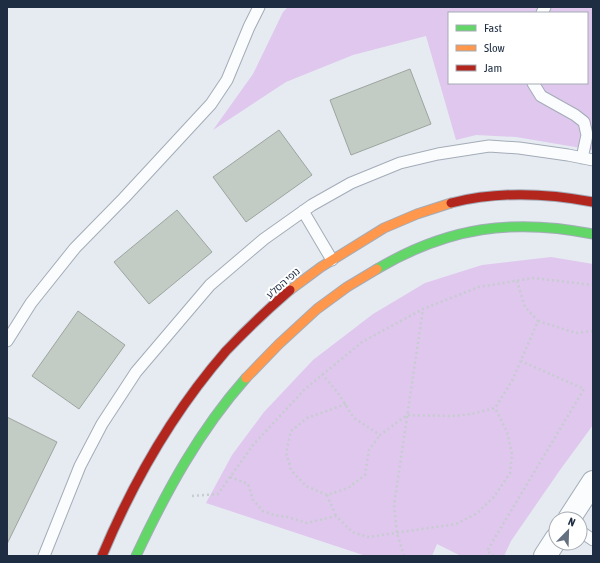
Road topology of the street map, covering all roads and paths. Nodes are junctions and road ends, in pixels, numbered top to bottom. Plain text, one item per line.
1 (259, 7) edge
2 (534, 84) edge
3 (588, 159) edge
4 (593, 202) edge
5 (303, 211) junction
6 (593, 234) edge
7 (332, 260) junction
8 (517, 281) junction
9 (593, 285) edge
10 (423, 309) junction
11 (538, 321) junction
12 (593, 331) edge
13 (7, 341) edge
14 (521, 361) junction
15 (322, 374) junction
16 (346, 404) junction
17 (495, 408) junction
18 (407, 415) junction
19 (380, 435) junction
20 (230, 477) junction
21 (593, 482) edge
22 (327, 495) junction
23 (164, 498) junction
24 (574, 511) edge
25 (336, 516) junction
26 (397, 533) junction
27 (44, 556) edge
28 (102, 556) edge
29 (136, 556) edge
30 (404, 556) edge
31 (494, 556) edge

1 - 13 lane
2 - 3 lane
3 - 5 lane
4 - 7 street, נופי הסלע
5 - 7 lane
5 - 27 lane
6 - 23 street
7 - 28 street, נופי הסלע
8 - 9 path
8 - 10 path
8 - 11 path
10 - 15 path
10 - 18 path
11 - 12 path
11 - 14 path
14 - 17 path
14 - 31 path
15 - 16 path
15 - 20 path
16 - 19 path
16 - 22 path
17 - 18 path
17 - 26 path
18 - 19 path
18 - 26 path
19 - 22 path
20 - 23 path
20 - 25 path
21 - 24 street
22 - 25 path
23 - 29 street
25 - 26 path
26 - 30 path

